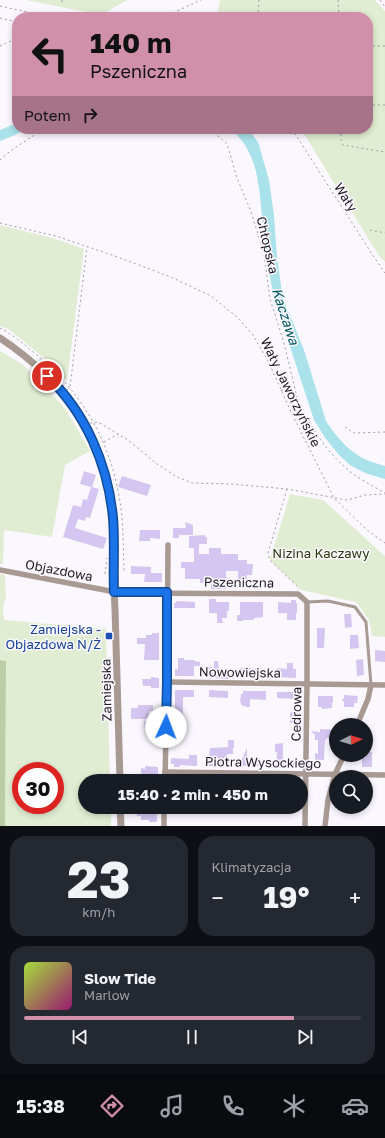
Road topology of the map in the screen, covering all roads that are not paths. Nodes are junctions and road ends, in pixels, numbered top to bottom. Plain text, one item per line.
1 (0, 338) edge
2 (168, 545) dead end
3 (0, 570) edge
4 (114, 592) junction
5 (167, 592) junction
6 (307, 602) junction
7 (167, 682) junction
8 (307, 684) junction
9 (371, 685) junction
10 (385, 685) edge
11 (360, 718) edge
12 (165, 772) joint
13 (120, 774) edge
14 (306, 774) joint
15 (308, 774) edge
16 (329, 774) edge
17 (373, 775) edge
18 (385, 775) edge
19 (329, 796) edge
20 (120, 814) edge
21 (164, 814) edge
22 (305, 814) edge
23 (121, 826) edge
24 (164, 826) edge
25 (305, 826) edge
26 (325, 826) edge

1 - 4 street, Zamiejska
2 - 5 street
3 - 4 street, Objazdowa
4 - 5 street, Pszeniczna
4 - 13 street, Zamiejska
5 - 6 street, Pszeniczna
5 - 7 street
6 - 8 street, Cedrowa
6 - 9 lane
7 - 8 street, Nowowiejska
7 - 12 street
8 - 9 street, Nowowiejska
8 - 14 street, Cedrowa
9 - 10 street, Nowowiejska
9 - 11 street
12 - 14 street, Piotra Wysockiego
15 - 16 street, Piotra Wysockiego
17 - 18 street, Piotra Wysockiego
19 - 26 street
20 - 23 street
21 - 24 street
22 - 25 street, Cedrowa

